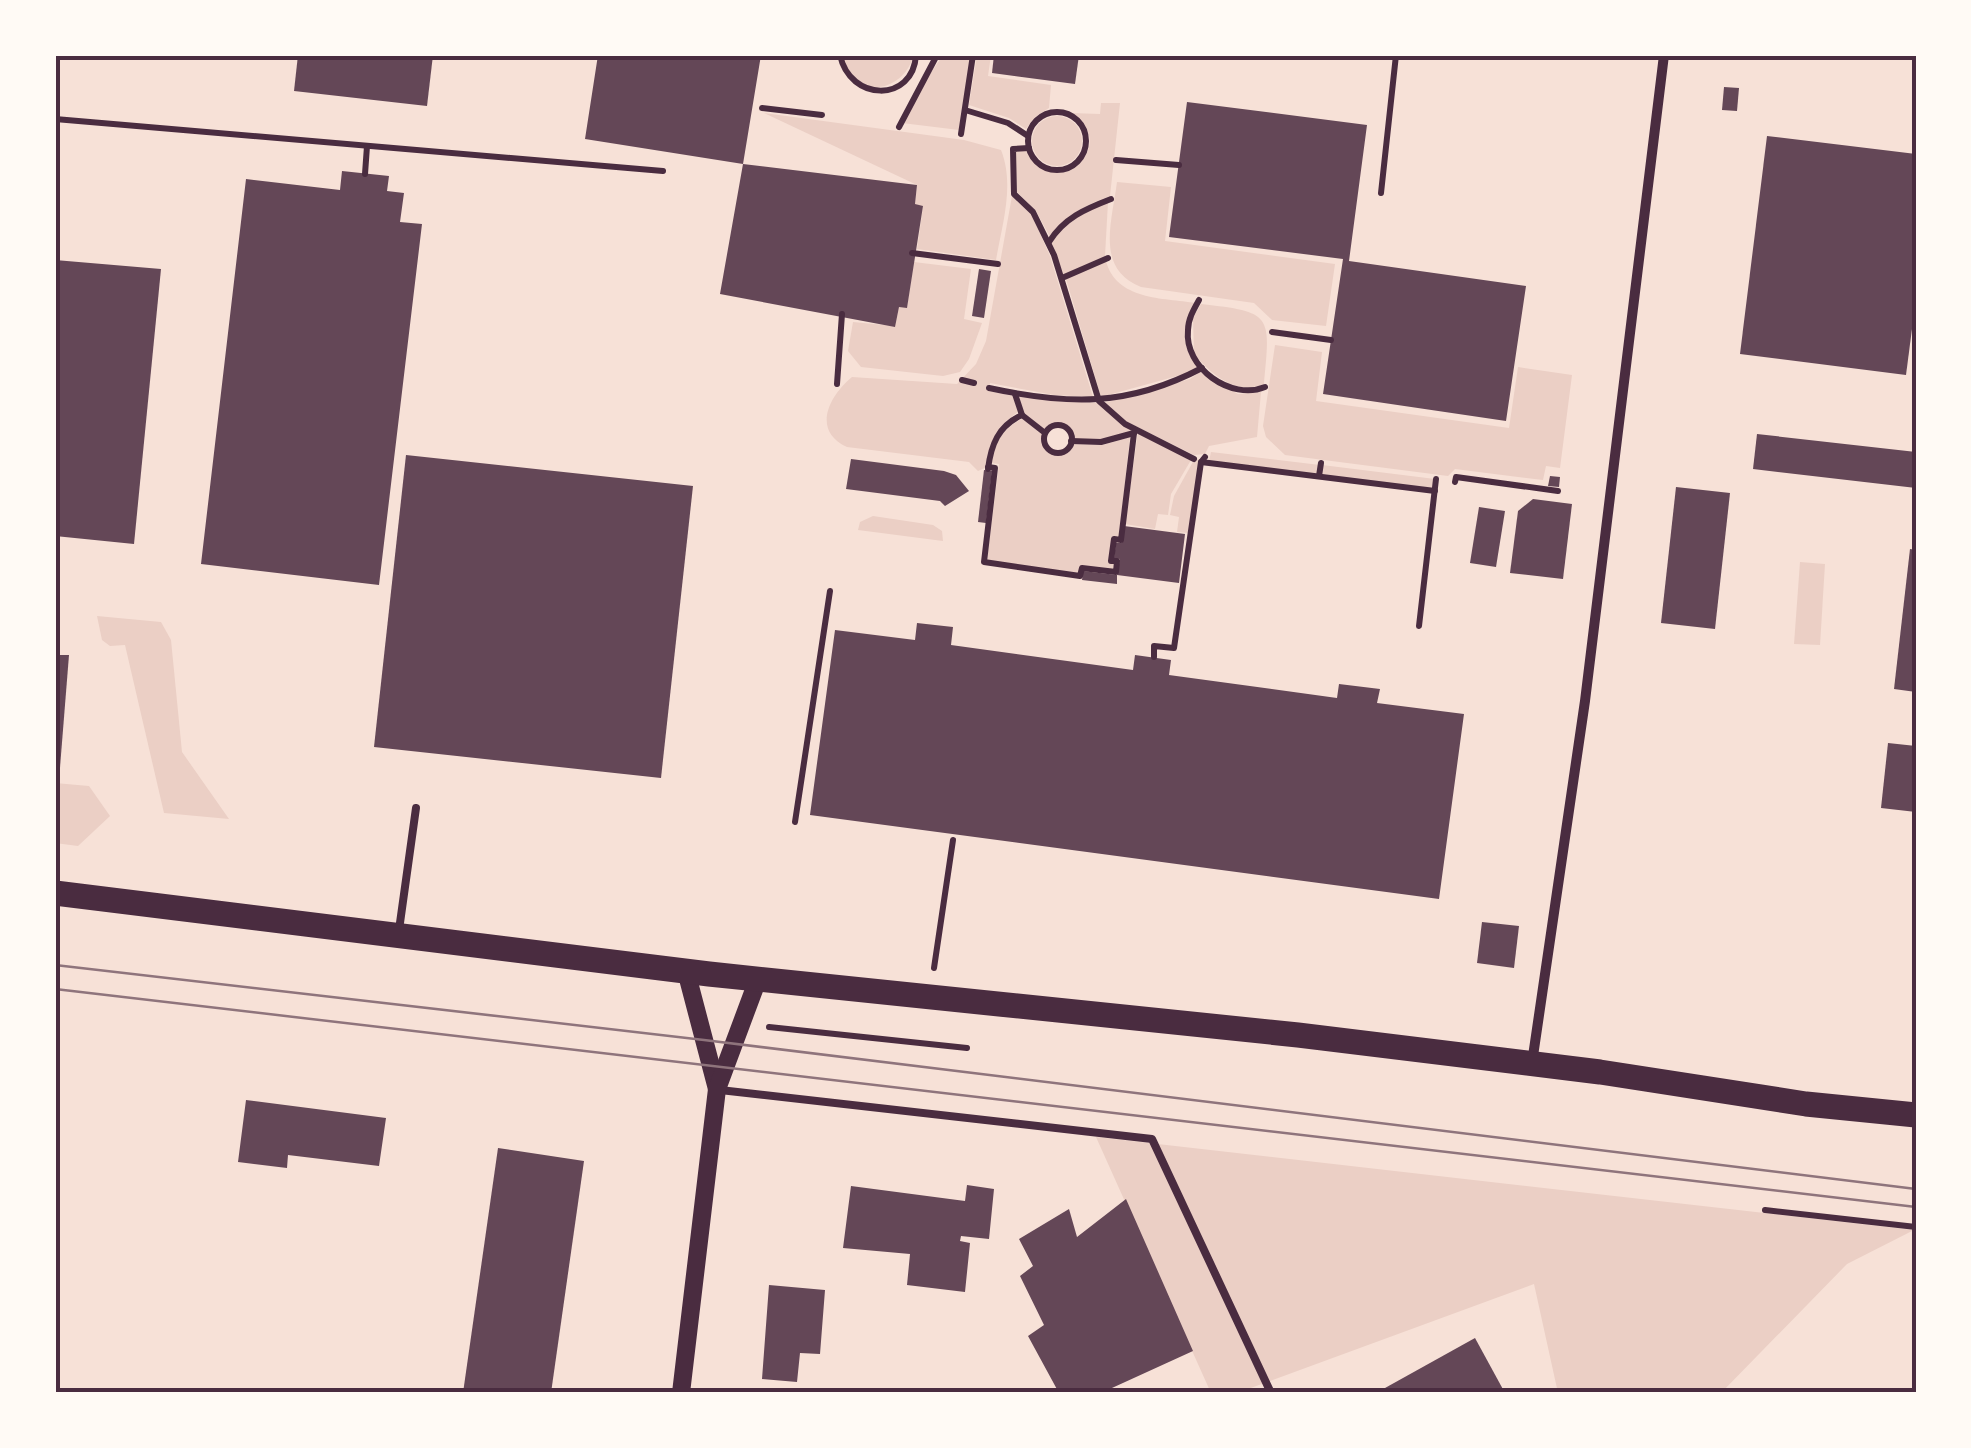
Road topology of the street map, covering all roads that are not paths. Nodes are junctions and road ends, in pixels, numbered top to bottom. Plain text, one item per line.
1 (1664, 55) edge
2 (416, 808) dead end
3 (55, 893) edge
4 (399, 934) junction
5 (686, 971) junction
6 (758, 978) junction
7 (1532, 1064) junction
8 (717, 1089) junction
9 (1916, 1115) edge
10 (682, 1393) edge
11 (1271, 1393) edge

1 - 7 street
2 - 4 lane
3 - 4 main road
4 - 5 main road
5 - 6 main road
5 - 8 street
6 - 7 main road
6 - 8 street
7 - 9 main road
8 - 10 street
8 - 11 lane

